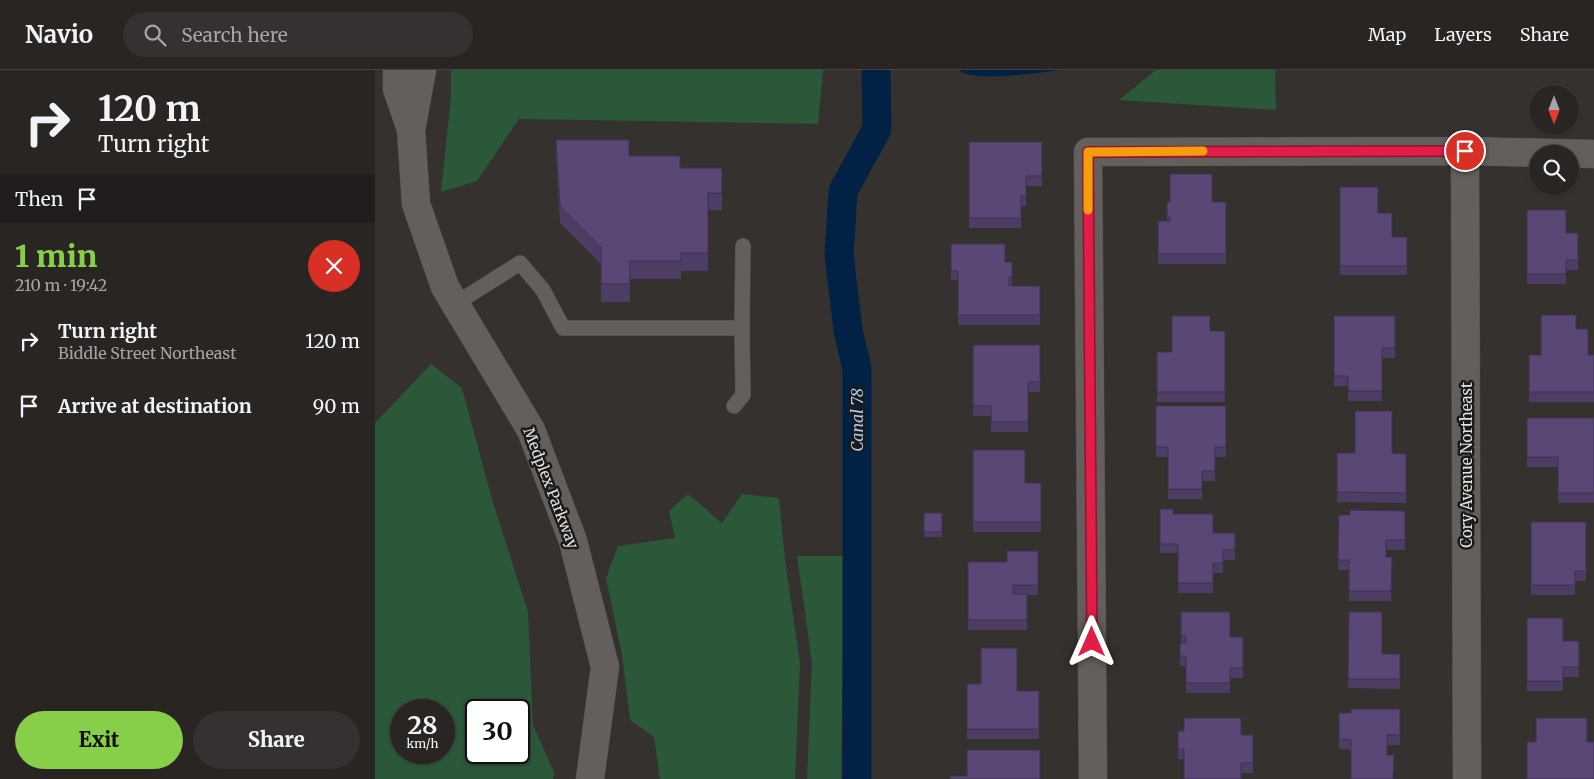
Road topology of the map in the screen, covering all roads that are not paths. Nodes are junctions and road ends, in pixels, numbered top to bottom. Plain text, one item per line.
1 (397, 70) edge
2 (422, 70) edge
3 (411, 130) junction
4 (1465, 151) junction
5 (1594, 154) edge
6 (743, 246) dead end
7 (455, 304) junction
8 (742, 328) junction
9 (734, 406) dead end
10 (590, 779) edge
11 (1093, 779) edge
12 (1467, 779) edge

1 - 3 street
2 - 3 street
3 - 7 street, Medplex Parkway
4 - 5 street
4 - 11 street
4 - 12 street, Cory Avenue Northeast
6 - 8 lane
7 - 8 lane
7 - 10 street, Medplex Parkway
8 - 9 lane

